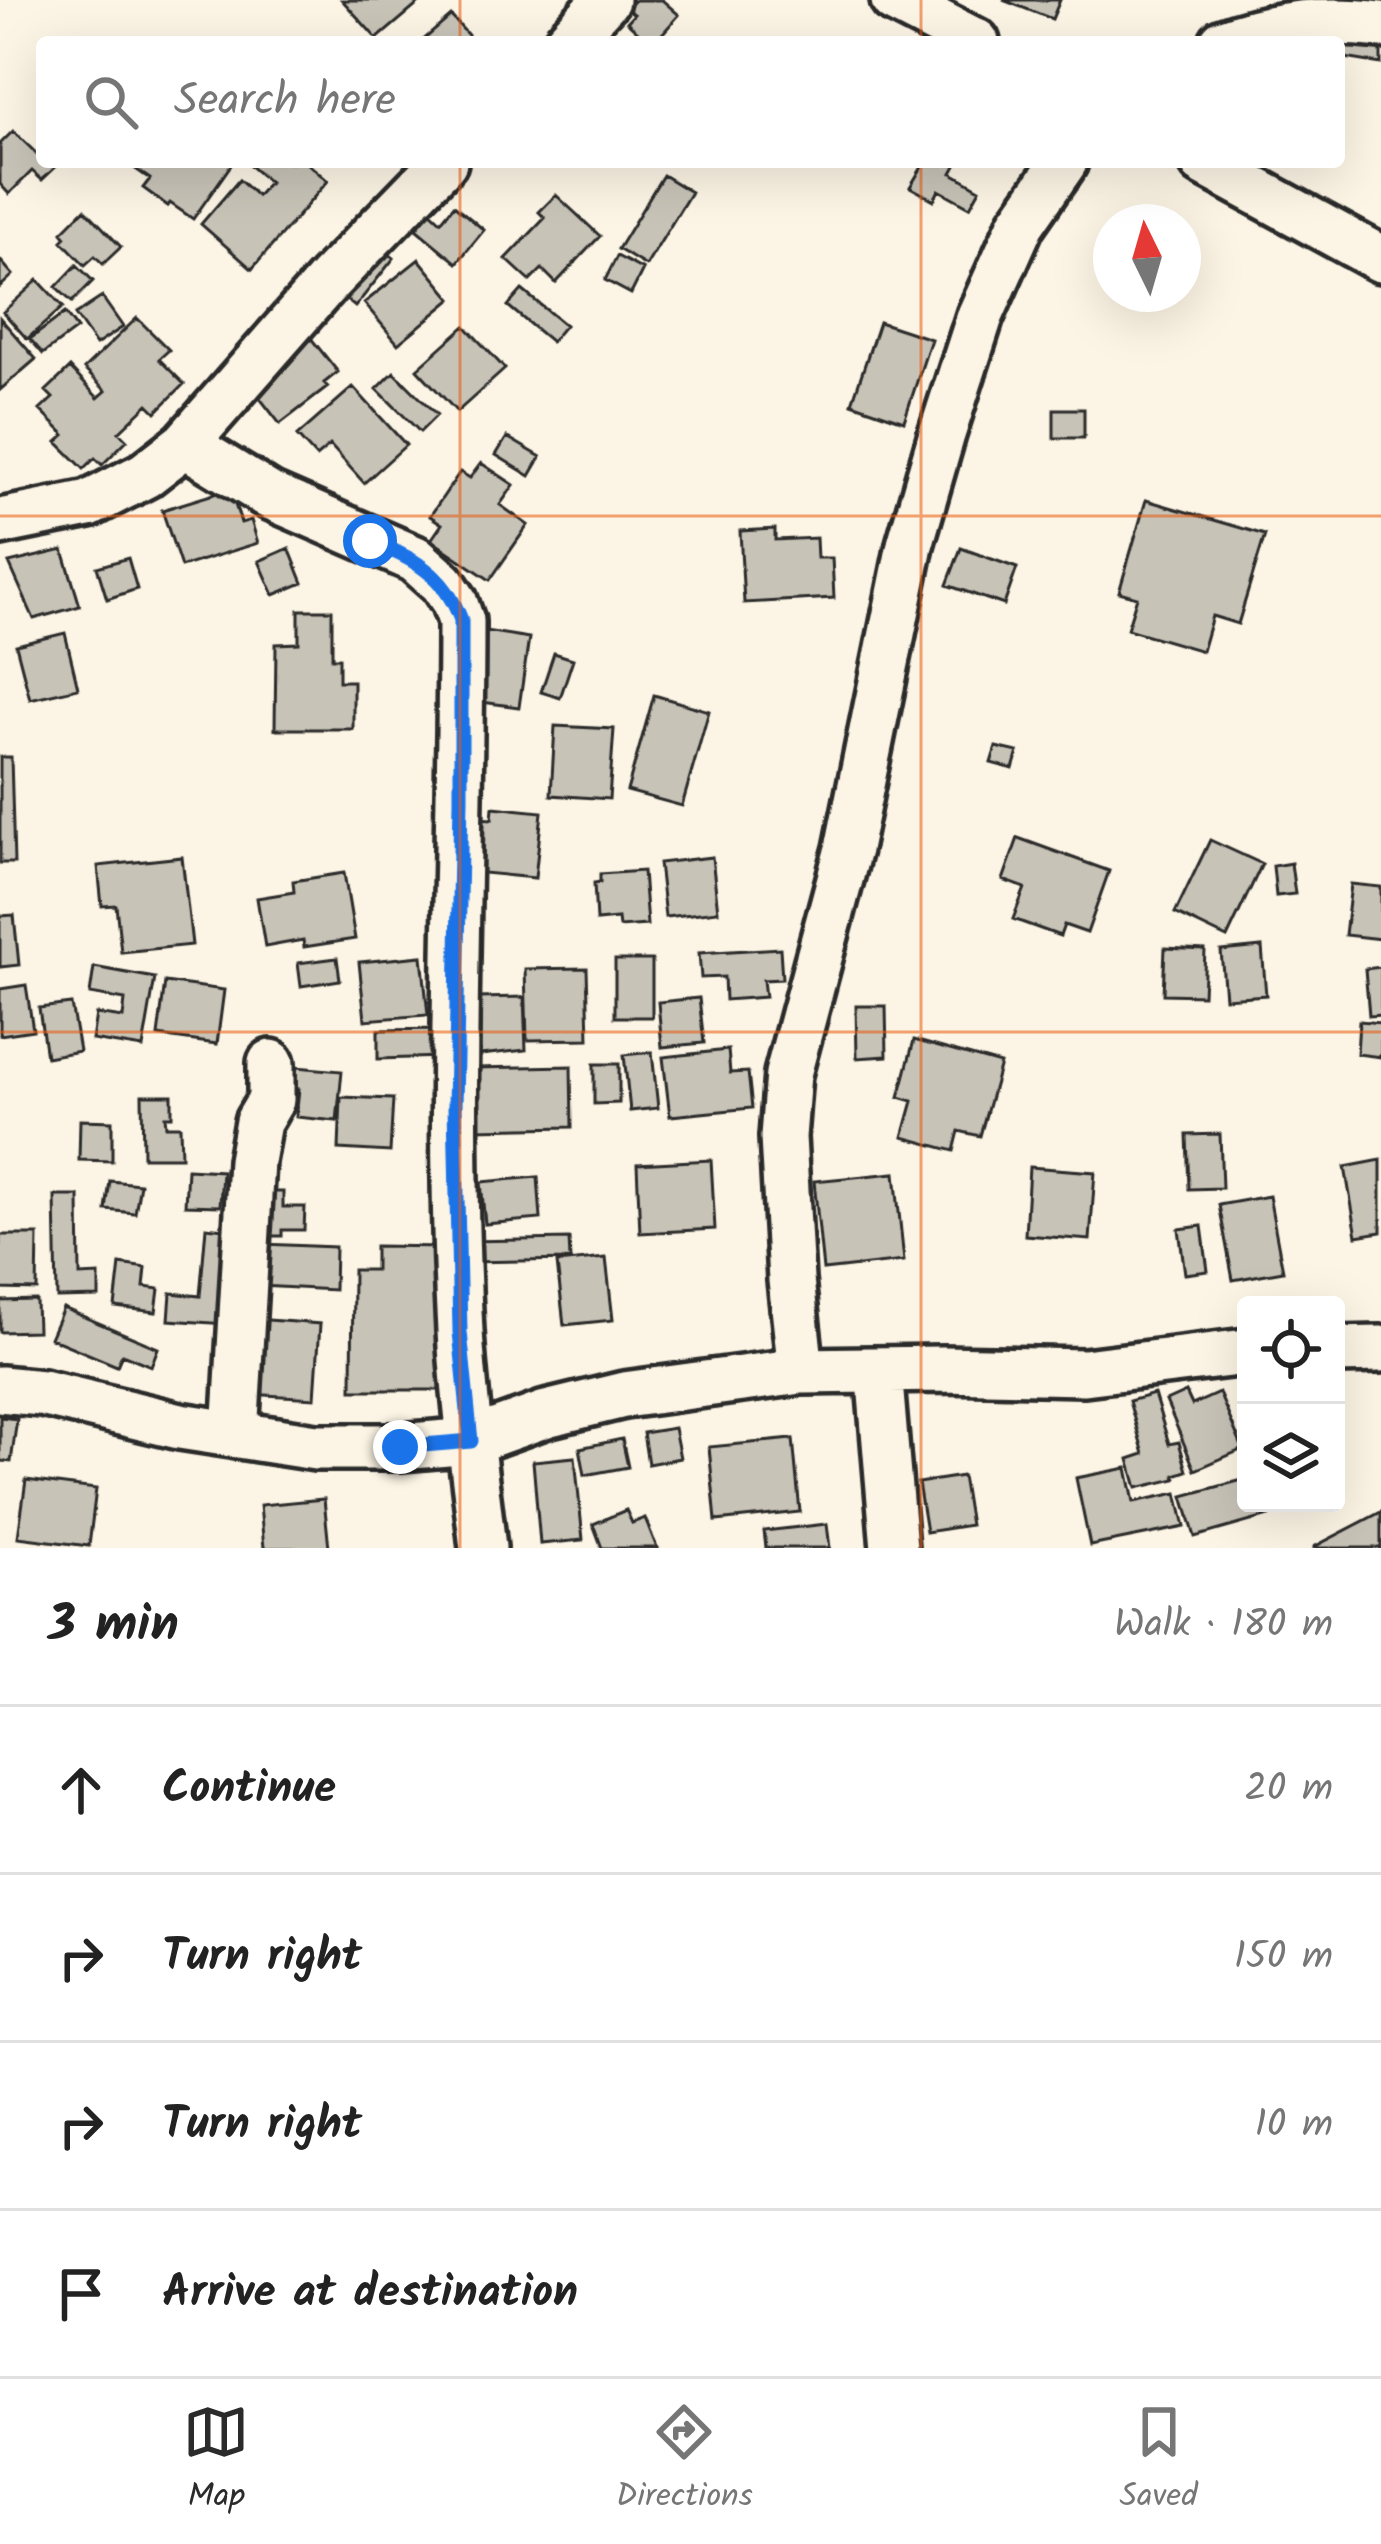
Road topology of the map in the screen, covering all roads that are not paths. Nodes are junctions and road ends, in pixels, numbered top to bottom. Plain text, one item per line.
1 (606, 0) edge
2 (894, 0) edge
3 (1381, 25) edge
4 (573, 36) edge
5 (964, 36) edge
6 (1240, 36) edge
7 (437, 168) edge
8 (1060, 168) edge
9 (1214, 168) edge
10 (1381, 259) edge
11 (185, 444) junction
12 (0, 522) edge
13 (271, 1063) dead end
14 (1381, 1349) edge
15 (1345, 1350) edge
16 (1237, 1353) edge
17 (878, 1370) junction
18 (801, 1372) junction
19 (0, 1389) edge
20 (235, 1435) junction
21 (471, 1441) junction
22 (483, 1548) edge
23 (894, 1548) edge

1 - 4 street
2 - 5 street
3 - 6 street
7 - 11 street
8 - 18 street
9 - 10 street
11 - 12 street
11 - 21 street
13 - 20 street
14 - 15 street
16 - 17 street
17 - 18 street
17 - 23 street
18 - 21 street
19 - 20 street
20 - 21 street
21 - 22 street

